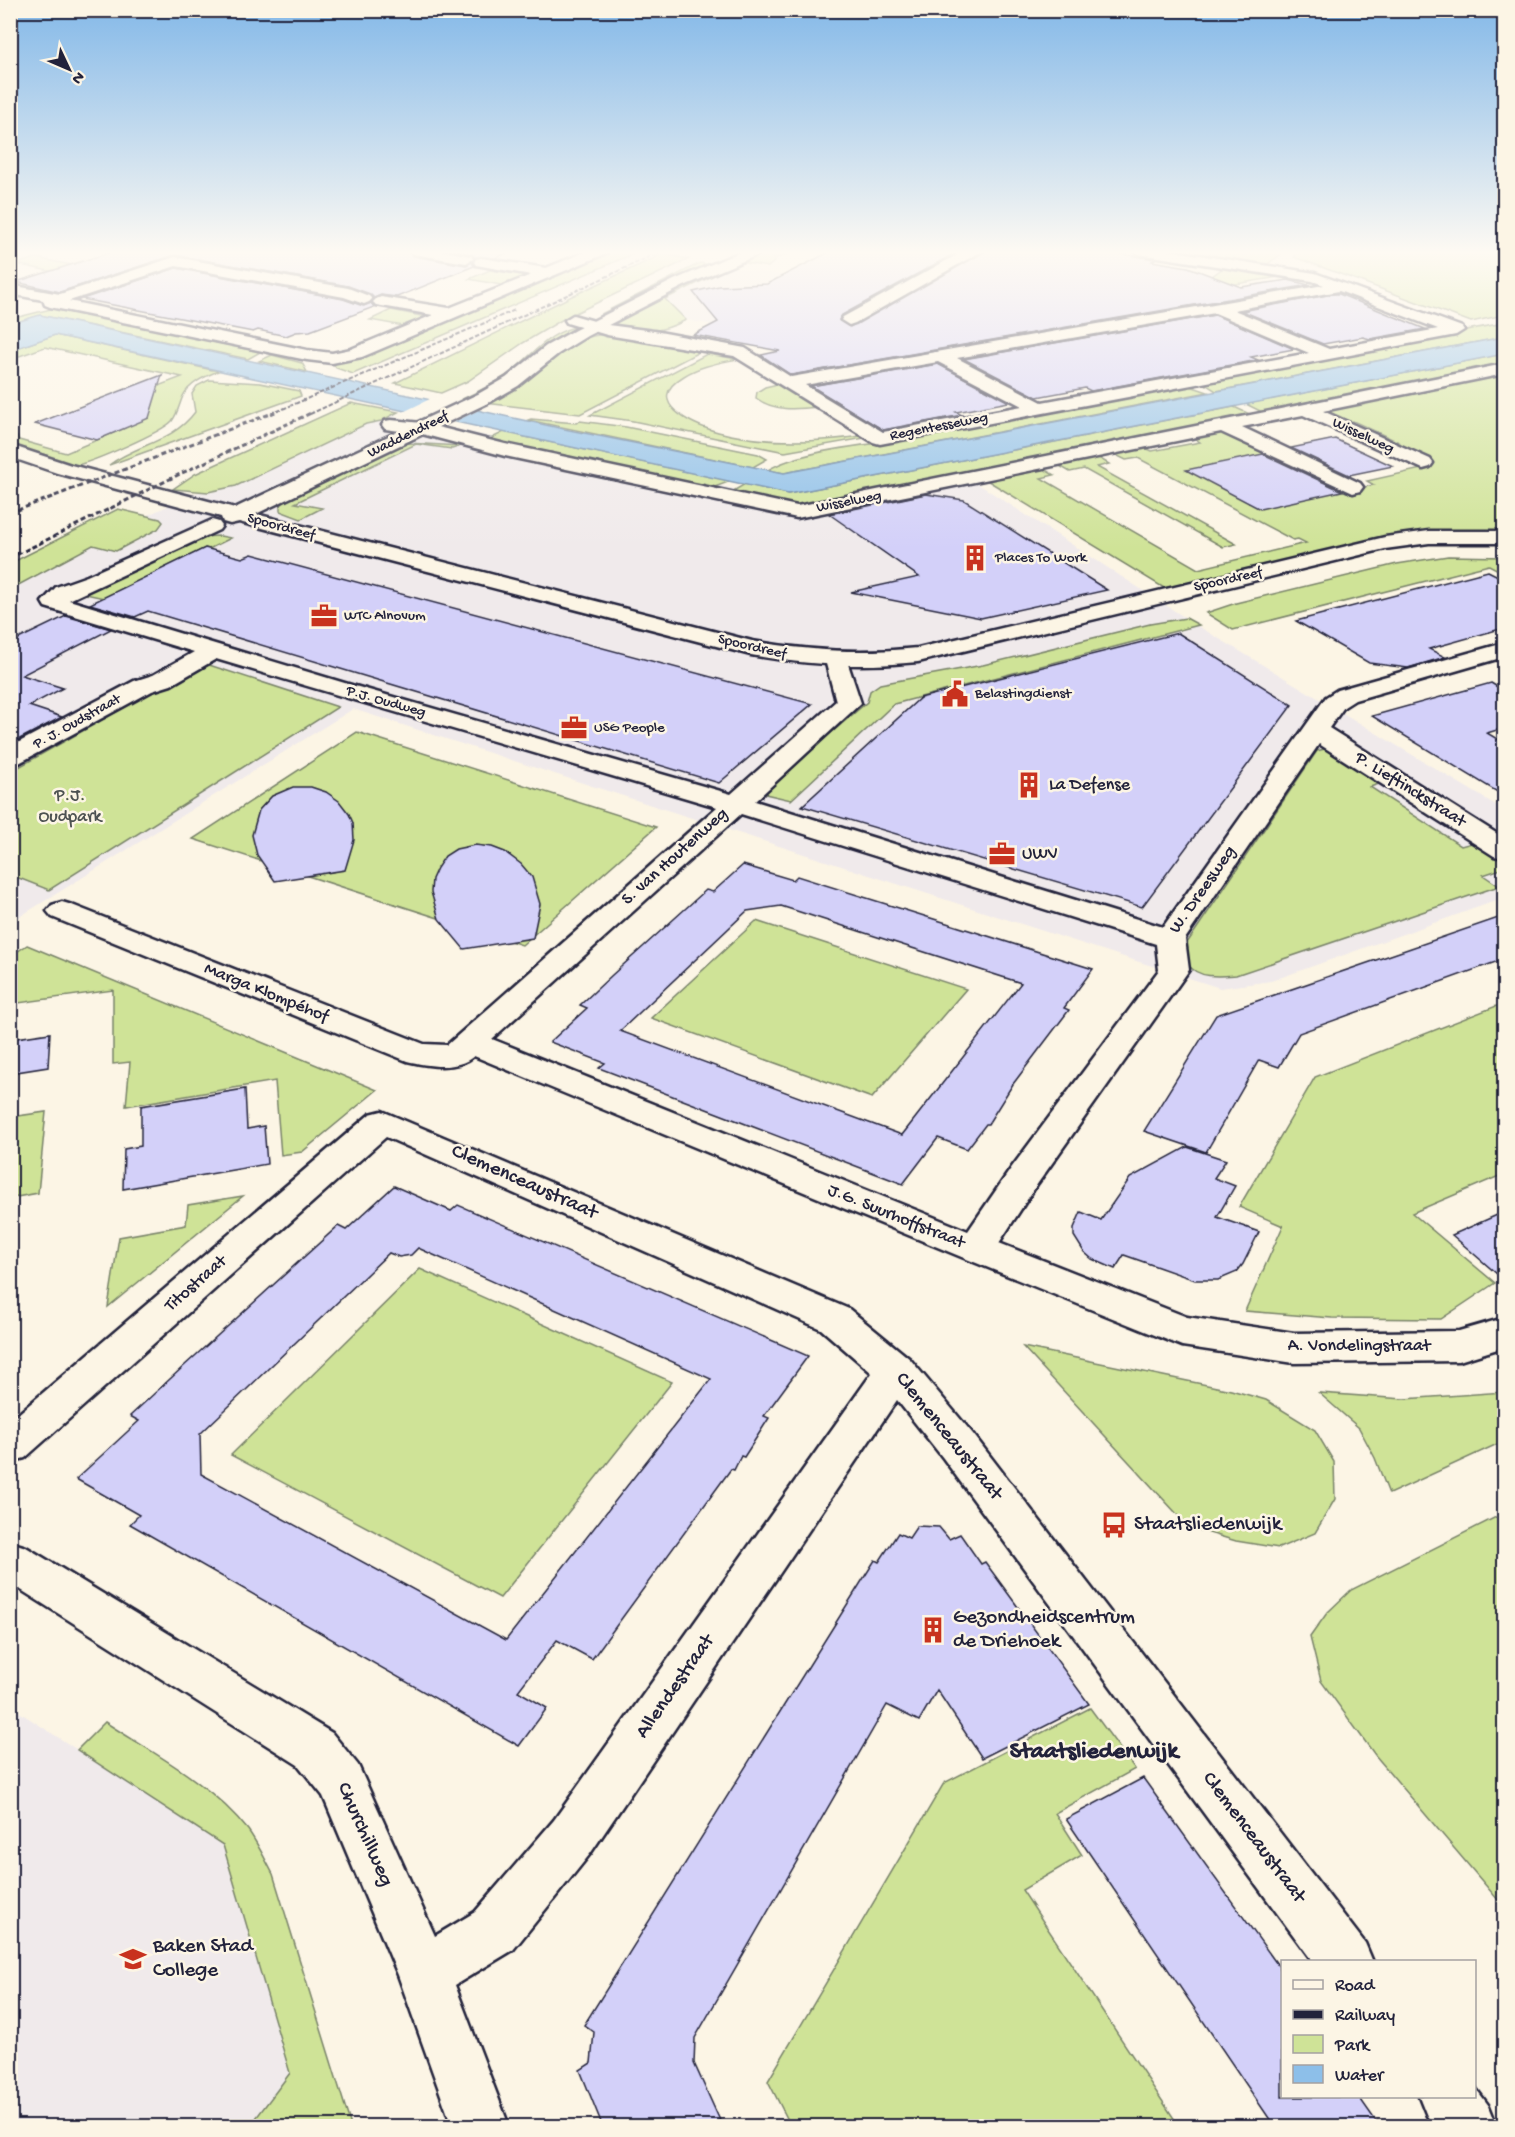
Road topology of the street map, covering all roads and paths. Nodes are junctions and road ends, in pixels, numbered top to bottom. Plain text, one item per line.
1 (278, 350) edge
2 (364, 350) edge
3 (553, 350) edge
4 (726, 350) edge
5 (986, 350) edge
6 (1316, 350) edge
7 (1343, 350) edge
8 (1324, 353) junction
9 (942, 357) junction
10 (1504, 369) edge
11 (498, 370) dead end
12 (790, 382) junction
13 (1040, 408) junction
14 (1304, 409) junction
15 (414, 426) junction
16 (1224, 426) junction
17 (10, 451) edge
18 (1423, 464) dead end
19 (25, 476) dead end
20 (1353, 487) dead end
21 (237, 514) junction
22 (213, 517) junction
23 (187, 519) junction
24 (1504, 537) edge
25 (1504, 552) edge
26 (64, 592) junction
27 (208, 649) junction
28 (1500, 661) edge
29 (839, 669) junction
30 (1315, 730) junction
31 (10, 758) edge
32 (734, 803) junction
33 (1504, 849) edge
34 (62, 911) dead end
35 (1170, 939) junction
36 (469, 1042) junction
37 (382, 1122) joint
38 (977, 1250) junction
39 (1504, 1334) edge
40 (896, 1370) junction
41 (10, 1446) edge
42 (10, 1560) edge
43 (1345, 1960) edge
44 (424, 1973) junction
45 (1448, 2098) edge
46 (480, 2127) edge
47 (1469, 2127) edge

1 - 2 street
3 - 15 street, Waddendreef
4 - 12 street, Regentesseweg
5 - 9 street
6 - 8 street
7 - 8 street, Regentesseweg
8 - 13 street, Regentesseweg
9 - 12 street
9 - 13 street
10 - 14 street, Wisselweg
11 - 15 street, Waddendreef
12 - 13 street, Regentesseweg
14 - 16 street, Wisselweg
14 - 18 street, Wisselweg
15 - 16 street, Wisselweg
15 - 21 street, Waddendreef
15 - 22 street, Waddendreef
16 - 20 street
17 - 22 street, Spoordreef
19 - 23 street, Spoordreef
21 - 22 street, Waddendreef
21 - 29 street, Spoordreef
22 - 23 street, Spoordreef
22 - 26 street
22 - 29 street, Spoordreef
23 - 26 street
24 - 29 street, Spoordreef
25 - 29 street, Spoordreef
26 - 27 street, P.J. Oudweg
27 - 31 street, P. J. Oudstraat
27 - 32 street, P.J. Oudweg
28 - 30 street, W. Dreesweg
29 - 32 street, S. van Houtenweg
30 - 33 street, P. Lieftinckstraat
30 - 35 street, W. Dreesweg
32 - 35 street, W. Dreesweg
32 - 36 street, S. van Houtenweg
34 - 36 street, Marga Klompéhof
35 - 38 street, J.G. Suurhoffstraat
36 - 38 street, J.G. Suurhoffstraat
37 - 40 street, Clemenceaustraat
37 - 41 street, Titostraat
38 - 39 street, A. Vondelingstraat
40 - 43 street, Clemenceaustraat
40 - 44 street, Allendestraat
42 - 44 street, Churchillweg
44 - 46 street, Churchillweg
45 - 47 street

